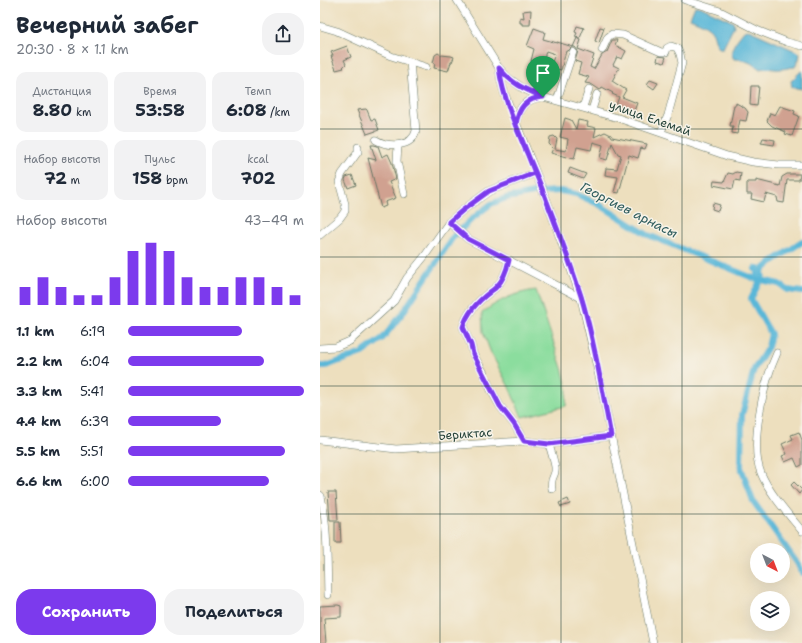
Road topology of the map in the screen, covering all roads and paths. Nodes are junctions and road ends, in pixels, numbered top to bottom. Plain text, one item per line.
1 (457, 0) edge
2 (685, 0) edge
3 (320, 26) edge
4 (802, 46) edge
5 (602, 50) dead end
6 (573, 52) dead end
7 (410, 62) junction
8 (426, 67) dead end
9 (499, 68) junction
10 (589, 89) dead end
11 (598, 94) dead end
12 (543, 97) junction
13 (557, 100) junction
14 (583, 107) junction
15 (592, 110) junction
16 (516, 125) junction
17 (662, 132) junction
18 (376, 140) dead end
19 (398, 145) junction
20 (358, 147) dead end
21 (802, 165) edge
22 (537, 177) junction
23 (404, 194) dead end
24 (450, 223) junction
25 (320, 235) edge
26 (509, 260) junction
27 (581, 298) junction
28 (320, 348) edge
29 (777, 353) dead end
30 (611, 436) junction
31 (320, 440) edge
32 (524, 441) junction
33 (549, 444) junction
34 (552, 489) dead end
35 (320, 495) edge
36 (802, 531) edge
37 (323, 545) edge
38 (328, 595) dead end
39 (653, 643) edge

1 - 9 street
2 - 4 street
3 - 7 street
5 - 17 street
6 - 13 street
7 - 8 street
7 - 19 street
9 - 12 street, улица Елемай
9 - 16 street
10 - 14 street
11 - 15 street
12 - 13 street, улица Елемай
12 - 16 street
13 - 14 street, улица Елемай
14 - 15 street, улица Елемай
15 - 17 street, улица Елемай
16 - 22 street
17 - 21 street, улица Елемай
18 - 19 street
19 - 23 street
20 - 25 street
22 - 24 street
22 - 27 street
24 - 26 street
24 - 28 street
26 - 27 street
26 - 32 street
27 - 30 street
29 - 36 street
30 - 33 street, Бериктас
30 - 39 street
31 - 32 street, Бериктас
32 - 33 street, Бериктас
33 - 34 street
35 - 37 street
37 - 38 street

